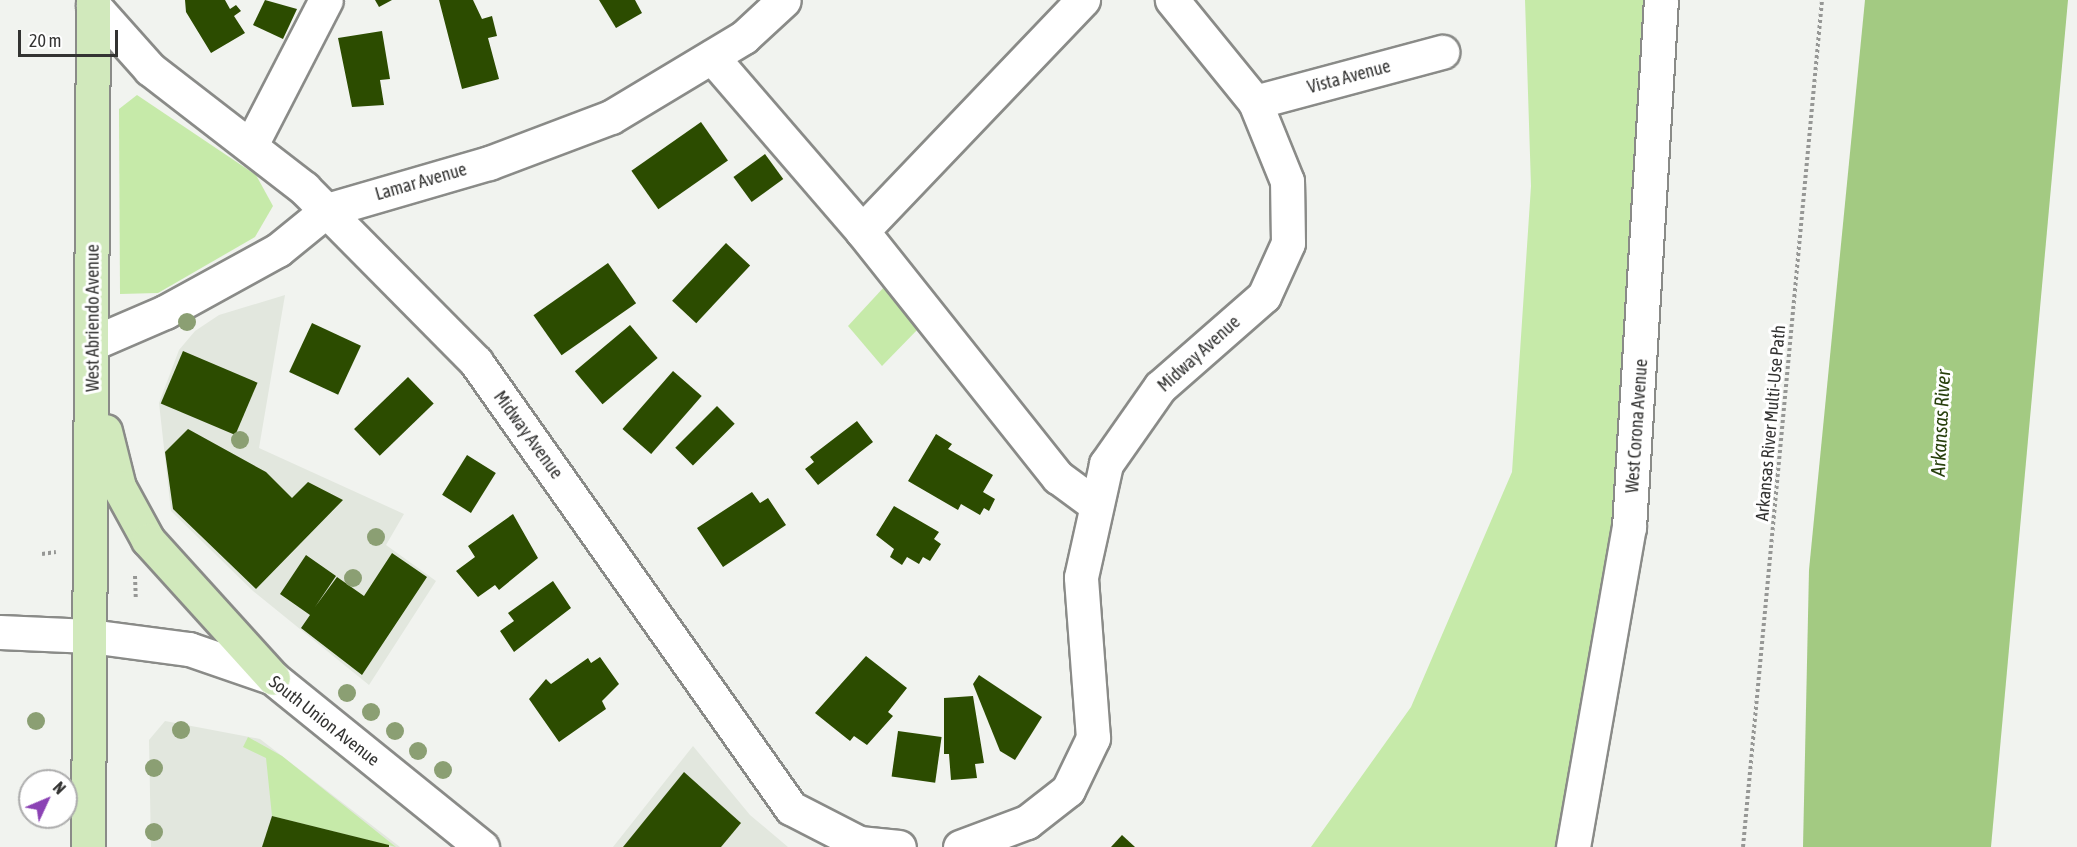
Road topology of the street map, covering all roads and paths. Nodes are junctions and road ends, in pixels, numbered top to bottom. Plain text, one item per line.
1 (326, 0) edge
2 (784, 0) edge
3 (1083, 0) edge
4 (1172, 0) edge
5 (1661, 0) edge
6 (1822, 0) edge
7 (93, 2) edge
8 (1442, 52) dead end
9 (712, 57) junction
10 (1255, 102) junction
11 (250, 145) junction
12 (327, 210) junction
13 (862, 231) junction
14 (93, 344) junction
15 (93, 384) junction
16 (1096, 505) junction
17 (0, 632) edge
18 (90, 636) junction
19 (273, 678) junction
20 (88, 847) edge
21 (482, 847) edge
22 (899, 847) edge
23 (960, 847) edge
24 (1573, 847) edge
25 (1743, 847) edge

1 - 11 street
2 - 9 street, Lamar Avenue
3 - 13 street
4 - 10 street, Midway Avenue
5 - 24 street, West Corona Avenue
6 - 25 path, Arkansas River Multi-Use Path
7 - 11 street
7 - 14 main road, West Abriendo Avenue
8 - 10 street, Vista Avenue
9 - 12 street, Lamar Avenue
9 - 13 street
10 - 16 street, Midway Avenue
11 - 12 street
12 - 14 street
12 - 22 street, Midway Avenue
13 - 16 street
14 - 15 main road, West Abriendo Avenue
15 - 18 main road, West Abriendo Avenue
15 - 19 main road
16 - 23 street, Midway Avenue
17 - 18 street, South Union Avenue
18 - 19 street, South Union Avenue
18 - 20 main road, West Abriendo Avenue
19 - 21 street, South Union Avenue

